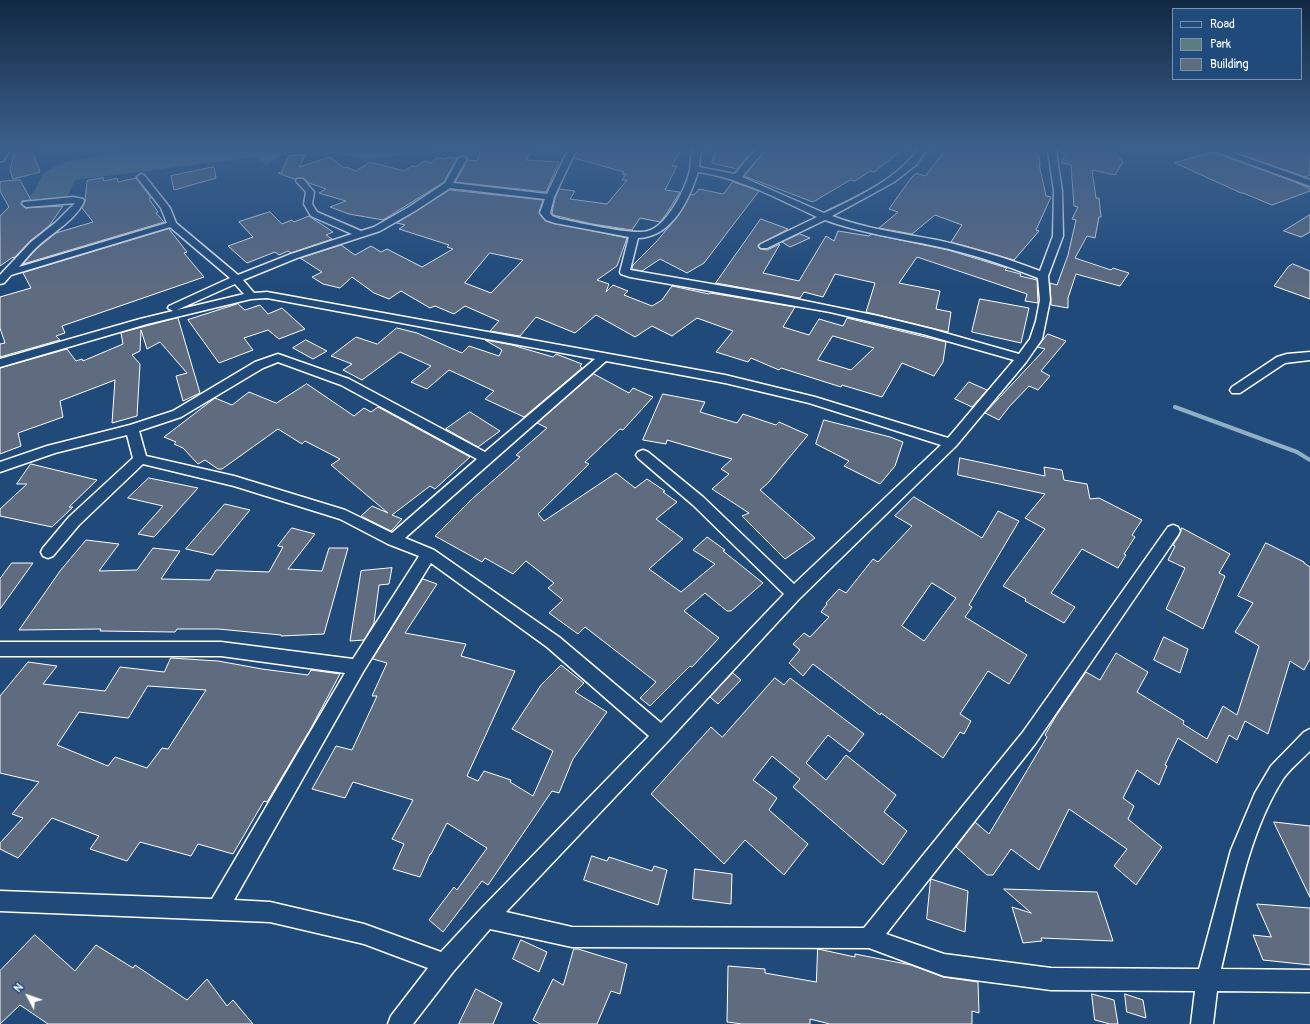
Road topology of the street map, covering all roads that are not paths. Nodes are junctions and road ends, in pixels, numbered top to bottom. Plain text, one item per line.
1 (156, 196) edge
2 (309, 196) edge
3 (431, 196) edge
4 (540, 196) edge
5 (683, 196) edge
6 (777, 196) edge
7 (864, 196) edge
8 (1058, 196) edge
9 (550, 197) joint
10 (26, 204) dead end
11 (823, 216) junction
12 (172, 224) junction
13 (362, 235) junction
14 (634, 235) junction
15 (764, 246) dead end
16 (8, 273) junction
17 (1043, 276) junction
18 (236, 279) junction
19 (0, 281) edge
20 (251, 296) junction
21 (144, 321) junction
22 (605, 356) junction
23 (1310, 356) edge
24 (1022, 358) junction
25 (0, 363) edge
26 (1236, 390) dead end
27 (132, 429) junction
28 (951, 443) junction
29 (643, 455) dead end
30 (140, 459) junction
31 (487, 459) junction
32 (0, 467) edge
33 (1174, 531) dead end
34 (393, 540) junction
35 (48, 552) dead end
36 (429, 554) junction
37 (794, 594) junction
38 (0, 649) edge
39 (357, 666) junction
40 (662, 735) junction
41 (1310, 738) edge
42 (0, 902) edge
43 (218, 909) junction
44 (486, 918) junction
45 (869, 938) junction
46 (444, 964) junction
47 (1207, 981) junction
48 (1310, 981) edge
49 (399, 1024) edge
50 (1202, 1024) edge

1 - 12 street
2 - 13 street
3 - 13 street
4 - 9 street
5 - 14 street
6 - 11 street
7 - 11 street
8 - 17 street
9 - 14 street
10 - 16 street
11 - 15 street
11 - 17 street
12 - 16 street
12 - 18 street
13 - 18 street
14 - 24 street
16 - 19 street
17 - 24 street
18 - 20 street
18 - 21 street
20 - 21 street
20 - 22 street
21 - 25 street
22 - 28 street
22 - 31 street
23 - 26 street
24 - 28 street
27 - 30 street
27 - 31 street
27 - 32 street
28 - 37 street
29 - 37 street
30 - 34 street
30 - 35 street
31 - 34 street
33 - 45 street
34 - 36 street
36 - 39 street
36 - 40 street
37 - 40 street
38 - 39 street
39 - 43 street
40 - 44 street
41 - 47 street
42 - 43 street
43 - 46 street
44 - 45 street
44 - 46 street
45 - 47 street
46 - 49 street
47 - 48 street
47 - 50 street

